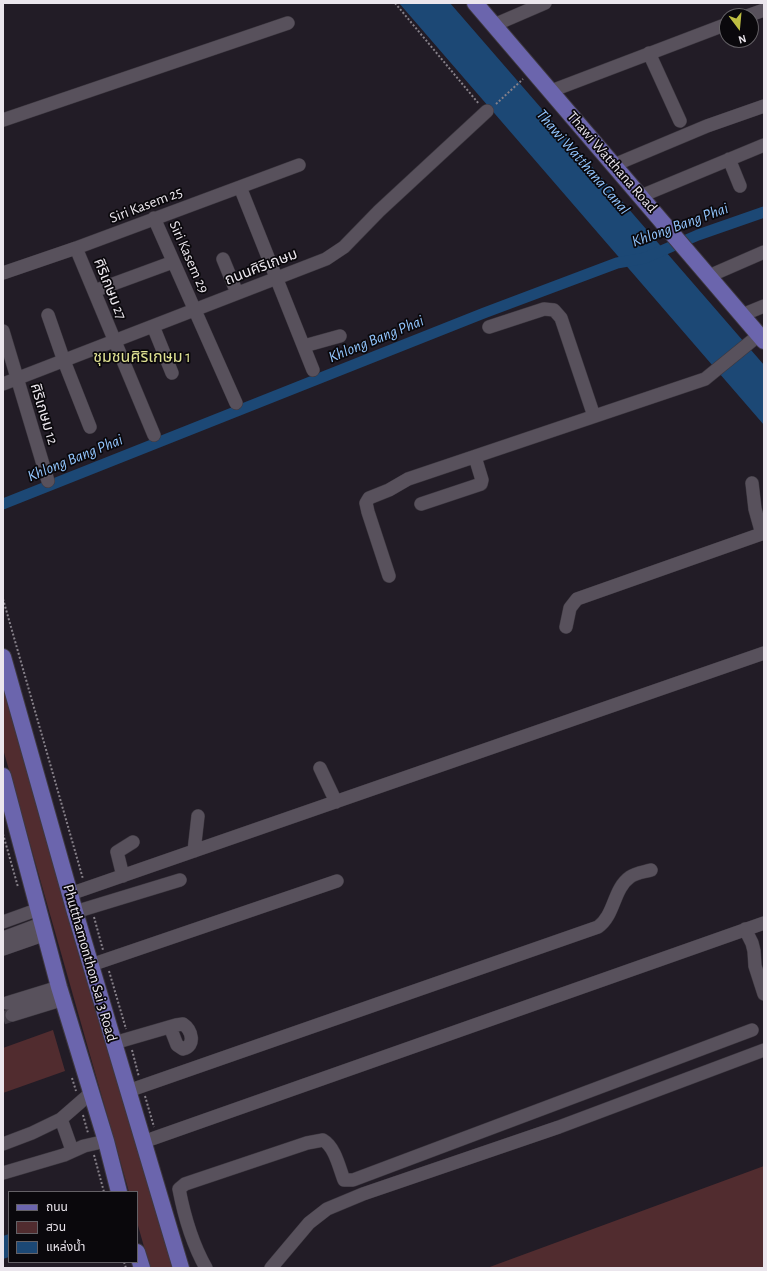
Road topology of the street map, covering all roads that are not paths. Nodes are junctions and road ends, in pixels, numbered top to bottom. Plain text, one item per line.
1 (476, 3) edge
2 (544, 3) edge
3 (288, 23) dead end
4 (494, 25) junction
5 (719, 27) edge
6 (649, 53) junction
7 (551, 91) junction
8 (764, 106) edge
9 (487, 112) road end
10 (3, 120) edge
11 (680, 121) dead end
12 (764, 145) edge
13 (729, 159) junction
14 (299, 165) dead end
15 (614, 165) junction
16 (740, 186) dead end
17 (240, 187) junction
18 (641, 196) junction
19 (154, 218) junction
20 (76, 248) junction
21 (764, 252) edge
22 (223, 259) dead end
23 (174, 262) junction
24 (3, 273) edge
25 (709, 276) junction
26 (277, 278) junction
27 (94, 291) junction
28 (237, 293) junction
29 (764, 306) edge
30 (195, 309) junction
31 (48, 315) dead end
32 (742, 315) junction
33 (153, 326) junction
34 (489, 327) dead end
35 (3, 332) edge
36 (340, 336) dead end
37 (762, 338) edge
38 (114, 341) junction
39 (304, 346) junction
40 (64, 361) junction
41 (314, 370) dead end
42 (172, 373) dead end
43 (17, 379) junction
44 (3, 384) edge
45 (236, 403) dead end
46 (594, 416) junction
47 (90, 427) dead end
48 (154, 435) dead end
49 (475, 457) junction
50 (48, 480) dead end
51 (752, 483) dead end
52 (421, 504) dead end
53 (763, 534) edge
54 (389, 576) dead end
55 (566, 627) dead end
56 (764, 653) edge
57 (3, 657) edge
58 (320, 768) dead end
59 (3, 776) edge
60 (336, 802) junction
61 (198, 816) dead end
62 (133, 842) dead end
63 (194, 851) junction
64 (651, 870) dead end
65 (126, 875) junction
66 (180, 880) dead end
67 (337, 881) dead end
68 (70, 894) junction
69 (134, 894) junction
70 (75, 912) junction
71 (3, 922) edge
72 (43, 922) junction
73 (764, 923) edge
74 (745, 929) junction
75 (3, 938) edge
76 (3, 949) edge
77 (91, 965) junction
78 (61, 993) junction
79 (764, 994) edge
80 (9, 1009) tunnel mouth
81 (170, 1027) dead end
82 (752, 1030) dead end
83 (121, 1041) junction
84 (764, 1050) edge
85 (135, 1089) junction
86 (92, 1092) junction
87 (61, 1119) junction
88 (150, 1140) junction
89 (106, 1141) junction
90 (3, 1144) edge
91 (72, 1150) junction
92 (3, 1173) edge
93 (119, 1191) edge
94 (138, 1255) edge
95 (142, 1268) edge
96 (181, 1268) edge
97 (206, 1268) edge
98 (271, 1268) edge

1 - 4 main road, Thawi Watthana Road
2 - 4 street
3 - 10 street
4 - 7 main road, Thawi Watthana Road
5 - 6 street
6 - 7 street
6 - 11 street
7 - 15 main road, Thawi Watthana Road
8 - 15 street
9 - 26 street, ถนนศิริเกษม
12 - 13 street
13 - 16 street
13 - 18 street
14 - 17 street, Siri Kasem 25
15 - 18 main road, Thawi Watthana Road
17 - 19 street, Siri Kasem 25
17 - 26 street
18 - 25 main road, Thawi Watthana Road
19 - 20 street, Siri Kasem 25
19 - 23 street, Siri Kasem 29
20 - 24 street, Siri Kasem 25
20 - 27 street, ศิริเกษม 27
21 - 25 street
22 - 28 street
23 - 27 street
23 - 30 street, Siri Kasem 29
25 - 32 main road, Thawi Watthana Road
26 - 28 street, ถนนศิริเกษม
26 - 39 street
27 - 38 street, ศิริเกษม 27
28 - 30 street, ถนนศิริเกษม
29 - 32 street
30 - 33 street, ถนนศิริเกษม
30 - 45 street, Siri Kasem 29
31 - 40 street
32 - 37 main road, Thawi Watthana Road
33 - 38 street, ถนนศิริเกษม
33 - 42 street
34 - 46 street
35 - 43 street
36 - 39 street
37 - 46 street
38 - 40 street, ถนนศิริเกษม
38 - 48 street, ศิริเกษม 27
39 - 41 street
40 - 43 street, ถนนศิริเกษม
40 - 47 street
43 - 44 street, ถนนศิริเกษม
43 - 50 street, ศิริเกษม 12
46 - 49 street
49 - 52 street
49 - 54 street
51 - 53 street
53 - 55 street
56 - 60 street
57 - 68 main road, Phutthamonthon Sai 3 Road
58 - 60 street
59 - 72 main road
60 - 63 street
61 - 63 street
62 - 65 street
63 - 65 street
64 - 85 street
65 - 68 street
65 - 69 street
66 - 69 street
67 - 77 street
68 - 70 main road, Phutthamonthon Sai 3 Road
69 - 70 street
70 - 77 main road, Phutthamonthon Sai 3 Road
71 - 72 street
72 - 75 street
72 - 76 street
72 - 78 main road
73 - 74 street
74 - 79 street
74 - 88 street
77 - 83 main road, Phutthamonthon Sai 3 Road
78 - 80 street
78 - 86 main road
81 - 83 street
82 - 97 street
83 - 85 main road, Phutthamonthon Sai 3 Road
84 - 98 street
85 - 88 main road, Phutthamonthon Sai 3 Road
86 - 87 street
86 - 89 main road
87 - 90 street
87 - 91 street
88 - 96 main road, Phutthamonthon Sai 3 Road
89 - 91 street
89 - 93 main road
91 - 92 street
94 - 95 main road

